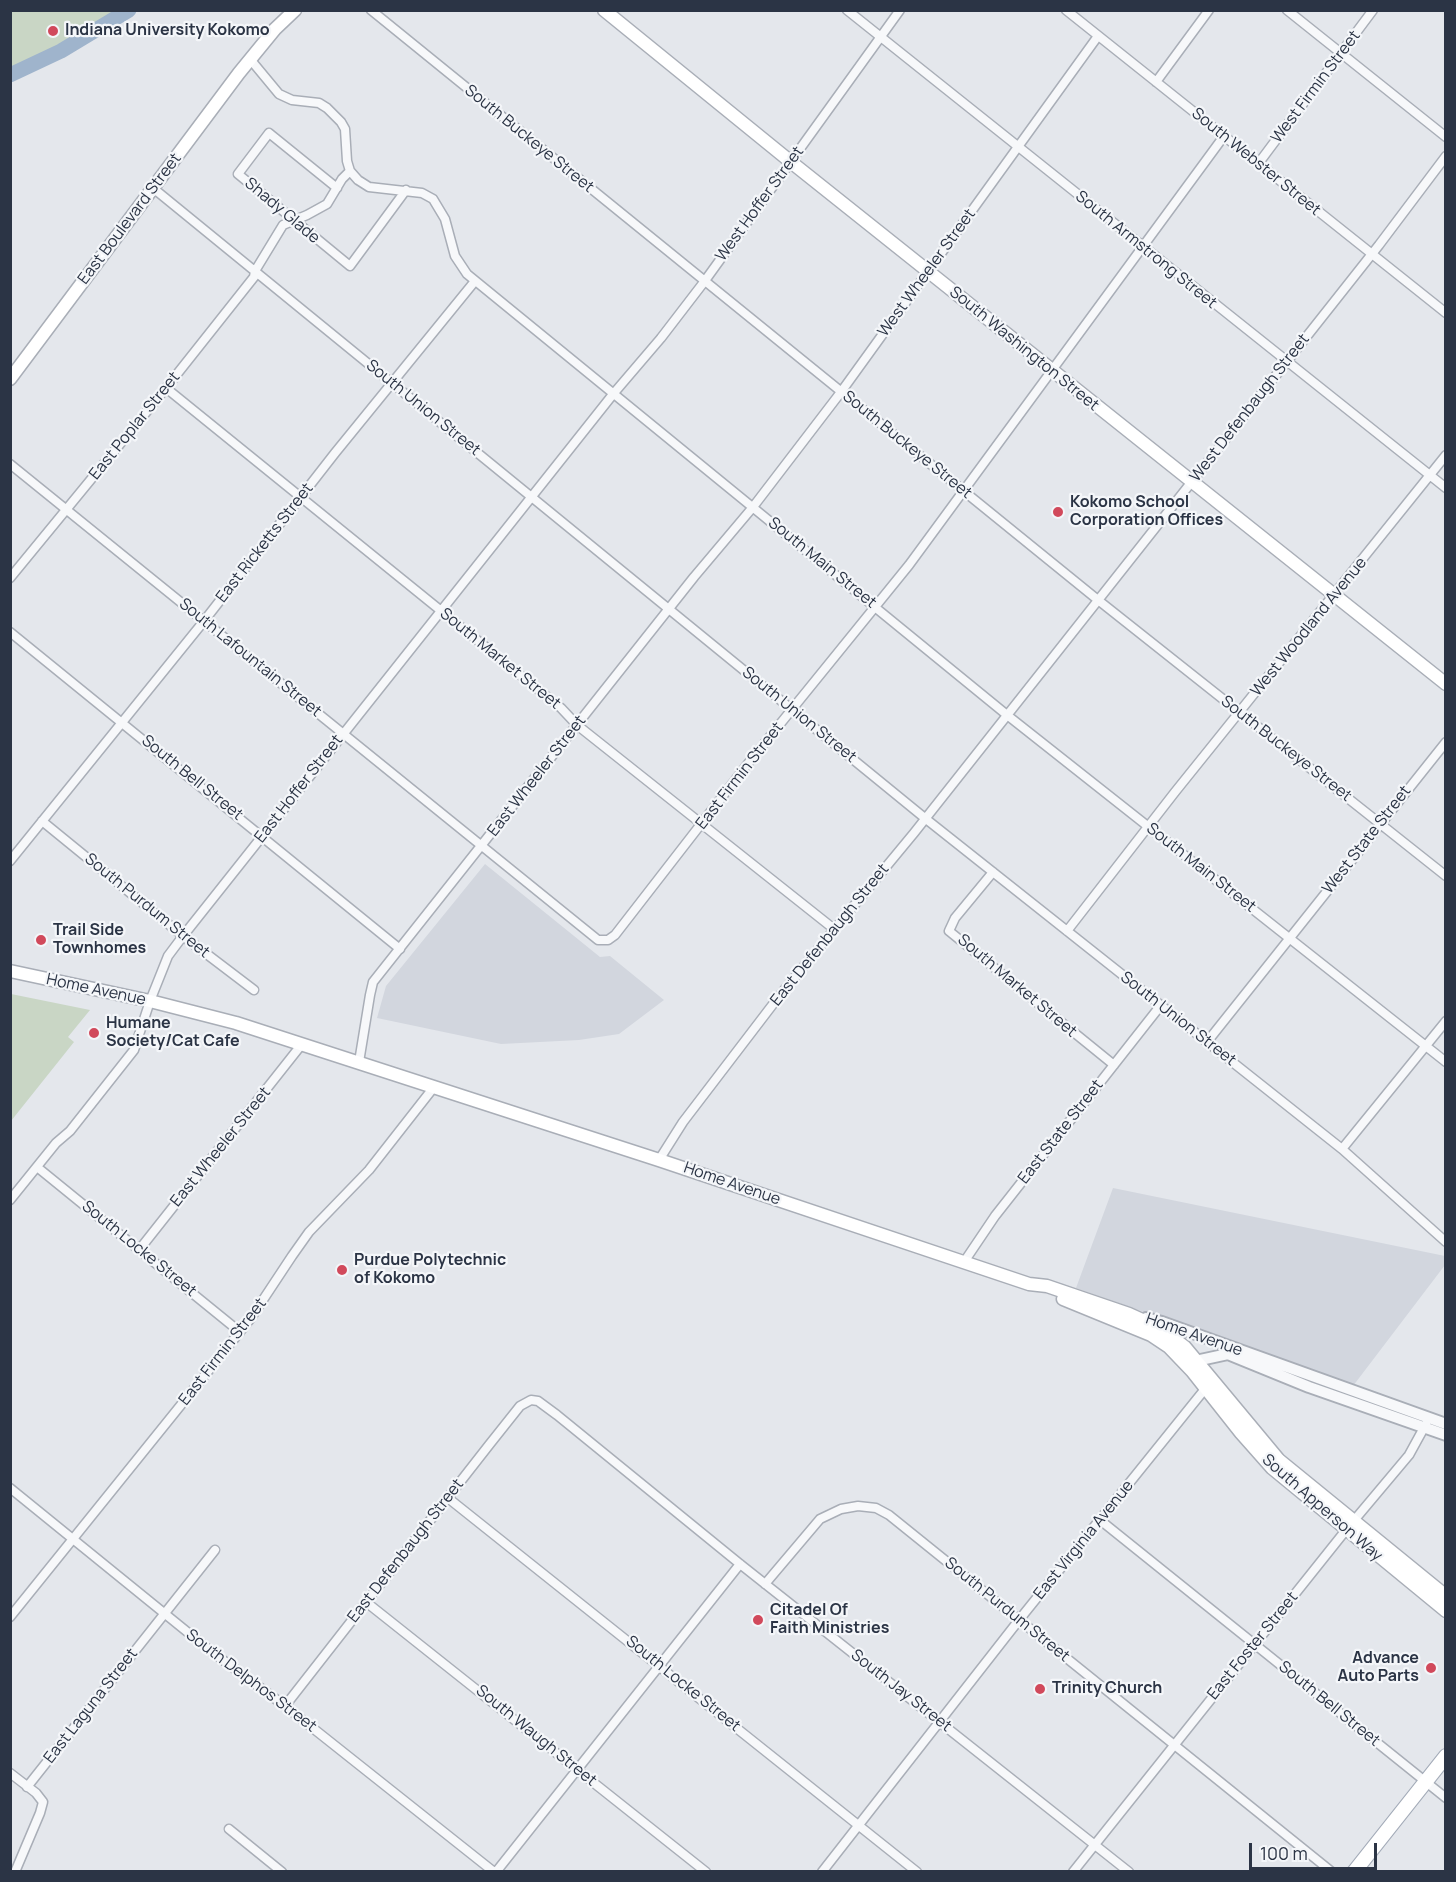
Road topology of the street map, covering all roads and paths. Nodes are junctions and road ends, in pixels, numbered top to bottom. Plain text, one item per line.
1 (295, 10) edge
2 (371, 10) edge
3 (604, 10) edge
4 (846, 10) edge
5 (900, 10) edge
6 (1066, 10) edge
7 (1209, 10) edge
8 (1287, 10) edge
9 (1373, 10) edge
10 (1098, 36) junction
11 (880, 38) junction
12 (1341, 53) junction
13 (250, 59) junction
14 (1156, 82) junction
15 (1224, 136) junction
16 (1446, 137) edge
17 (1018, 147) junction
18 (1446, 156) edge
19 (791, 162) junction
20 (1258, 164) junction
21 (350, 171) junction
22 (153, 188) junction
23 (338, 188) junction
24 (406, 190) junction
25 (294, 219) junction
26 (1142, 247) junction
27 (1371, 255) junction
28 (255, 271) junction
29 (928, 272) junction
30 (475, 281) junction
31 (704, 282) junction
32 (1446, 314) edge
33 (1287, 362) junction
34 (1051, 371) junction
35 (10, 379) edge
36 (393, 384) junction
37 (166, 388) junction
38 (841, 392) junction
39 (614, 393) junction
40 (1446, 455) edge
41 (10, 464) edge
42 (1429, 476) junction
43 (1191, 483) junction
44 (1446, 488) edge
45 (964, 492) junction
46 (300, 497) junction
47 (532, 497) junction
48 (753, 507) junction
49 (67, 510) junction
50 (10, 578) edge
51 (1334, 596) junction
52 (1098, 600) junction
53 (876, 607) junction
54 (670, 609) junction
55 (441, 611) junction
56 (204, 621) junction
57 (10, 632) edge
58 (1446, 684) edge
59 (793, 710) junction
60 (1240, 713) junction
61 (1007, 715) junction
62 (122, 722) junction
63 (577, 725) junction
64 (343, 734) junction
65 (1446, 742) edge
66 (925, 818) junction
67 (42, 821) junction
68 (1380, 823) junction
69 (701, 825) junction
70 (1148, 826) junction
71 (263, 836) junction
72 (482, 845) junction
73 (10, 861) edge
74 (993, 872) junction
75 (1446, 876) edge
76 (834, 929) junction
77 (1067, 931) junction
78 (183, 936) junction
79 (1288, 938) junction
80 (603, 941) joint
81 (400, 949) junction
82 (10, 971) edge
83 (254, 990) dead end
84 (150, 1001) junction
85 (1161, 1005) junction
86 (1446, 1021) edge
87 (1207, 1042) junction
88 (302, 1044) junction
89 (1426, 1046) junction
90 (359, 1062) junction
91 (1446, 1062) edge
92 (1113, 1065) junction
93 (434, 1087) junction
94 (1342, 1149) junction
95 (659, 1160) junction
96 (37, 1167) junction
97 (10, 1200) edge
98 (1446, 1242) edge
99 (139, 1250) junction
100 (964, 1262) junction
101 (1029, 1284) junction
102 (1129, 1314) junction
103 (240, 1332) junction
104 (1191, 1362) junction
105 (1209, 1384) junction
106 (531, 1400) joint
107 (1426, 1423) junction
108 (1446, 1424) edge
109 (1446, 1435) edge
110 (10, 1488) edge
111 (448, 1498) junction
112 (1100, 1520) junction
113 (1349, 1526) junction
114 (72, 1540) junction
115 (214, 1550) dead end
116 (740, 1564) junction
117 (765, 1584) junction
118 (1446, 1596) edge
119 (366, 1602) junction
120 (1446, 1611) edge
121 (164, 1614) junction
122 (10, 1617) edge
123 (1019, 1620) junction
124 (1254, 1644) junction
125 (659, 1665) junction
126 (285, 1706) junction
127 (940, 1722) junction
128 (1175, 1745) junction
129 (1446, 1756) edge
130 (576, 1768) junction
131 (10, 1773) edge
132 (1425, 1782) junction
133 (27, 1787) junction
134 (1446, 1798) edge
135 (859, 1826) junction
136 (229, 1829) dead end
137 (1095, 1844) junction
138 (15, 1872) edge
139 (282, 1872) edge
140 (495, 1872) edge
141 (706, 1872) edge
142 (822, 1872) edge
143 (917, 1872) edge
144 (1073, 1872) edge
145 (1129, 1872) edge
146 (1332, 1872) edge
147 (1354, 1872) edge

1 - 13 main road, East Boulevard Street
2 - 31 street, South Buckeye Street
3 - 19 main road, South Washington Street
4 - 11 street, South Armstrong Street
5 - 11 street, West Hoffer Street
6 - 10 street, South Webster Street
7 - 14 street
8 - 12 street
9 - 12 street, West Firmin Street
10 - 14 street, South Webster Street
10 - 17 street, West Wheeler Street
11 - 17 street, South Armstrong Street
11 - 19 street, West Hoffer Street
12 - 16 street
12 - 20 street, West Firmin Street
13 - 21 street
13 - 22 main road, East Boulevard Street
14 - 15 street, South Webster Street
15 - 20 street, South Webster Street
15 - 26 street
17 - 26 street, South Armstrong Street
17 - 29 street, West Wheeler Street
18 - 27 street, West Defenbaugh Street
19 - 29 main road, South Washington Street
19 - 31 street, West Hoffer Street
20 - 27 street, South Webster Street
21 - 23 street
21 - 24 street, South Main Street
22 - 28 street, South Union Street
22 - 35 main road, East Boulevard Street
23 - 25 street
23 - 25 street, Shady Glade
24 - 25 street, Shady Glade
24 - 30 street, South Main Street
25 - 28 street, East Poplar Street
26 - 33 street, South Armstrong Street
26 - 34 street
27 - 32 street, South Webster Street
27 - 33 street, West Defenbaugh Street
28 - 36 street, South Union Street
28 - 37 street, East Poplar Street
29 - 34 main road, South Washington Street
29 - 38 street, West Wheeler Street
30 - 36 street, East Ricketts Street
30 - 39 street, South Main Street
31 - 38 street, South Buckeye Street
31 - 39 street, West Hoffer Street
33 - 42 street, South Armstrong Street
33 - 43 street, West Defenbaugh Street
34 - 43 main road, South Washington Street
34 - 45 street
36 - 46 street, East Ricketts Street
36 - 47 street, South Union Street
37 - 46 street, South Market Street
37 - 49 street, East Poplar Street
38 - 45 street, South Buckeye Street
38 - 48 street, West Wheeler Street
39 - 47 street, East Hoffer Street
39 - 48 street, South Main Street
40 - 42 street, West Woodland Avenue
41 - 49 street, South Lafountain Street
42 - 44 street, South Armstrong Street
42 - 51 street, West Woodland Avenue
43 - 51 main road, South Washington Street
43 - 52 street, West Defenbaugh Street
45 - 52 street, South Buckeye Street
45 - 53 street
46 - 55 street, South Market Street
46 - 56 street, East Ricketts Street
47 - 54 street, South Union Street
47 - 55 street, East Hoffer Street
48 - 53 street, South Main Street
48 - 54 street, East Wheeler Street
49 - 50 street, East Poplar Street
49 - 56 street, South Lafountain Street
51 - 58 main road, South Washington Street
51 - 60 street, West Woodland Avenue
52 - 60 street, South Buckeye Street
52 - 61 street, West Defenbaugh Street
53 - 59 street, East Firmin Street
53 - 61 street, South Main Street
54 - 59 street, South Union Street
54 - 63 street, East Wheeler Street
55 - 63 street, South Market Street
55 - 64 street, East Hoffer Street
56 - 62 street, East Ricketts Street
56 - 64 street, South Lafountain Street
57 - 62 street, South Bell Street
59 - 66 street, South Union Street
59 - 69 street, East Firmin Street
60 - 68 street, South Buckeye Street
60 - 70 street, West Woodland Avenue
61 - 66 street, East Defenbaugh Street
61 - 70 street, South Main Street
62 - 67 street, East Ricketts Street
62 - 71 street, South Bell Street
63 - 69 street, South Market Street
63 - 72 street, East Wheeler Street
64 - 71 street, East Hoffer Street
64 - 72 street, South Lafountain Street
65 - 68 street, West State Street
66 - 74 street, South Union Street
66 - 76 street, East Defenbaugh Street
67 - 73 street, East Ricketts Street
67 - 78 street, South Purdum Street
68 - 75 street, South Buckeye Street
68 - 79 street, West State Street
69 - 76 street, South Market Street
69 - 80 street, East Firmin Street
70 - 77 street, West Woodland Avenue
70 - 79 street, South Main Street
71 - 78 street, East Hoffer Street
71 - 81 street, South Bell Street
72 - 80 street, South Lafountain Street
72 - 81 street, East Wheeler Street
74 - 77 street, South Union Street
74 - 92 street, South Market Street
76 - 95 street, East Defenbaugh Street
77 - 85 street, South Union Street
78 - 83 street, South Purdum Street
78 - 84 street, East Hoffer Street
79 - 87 street
79 - 89 street, South Main Street
81 - 90 street, East Wheeler Street
82 - 84 main road, Home Avenue
84 - 88 main road, Home Avenue
84 - 96 street, East Hoffer Street
85 - 87 street, South Union Street
85 - 92 street, East State Street
86 - 89 street
87 - 94 street, South Union Street
88 - 90 main road, Home Avenue
88 - 99 street, East Wheeler Street
89 - 91 street, South Main Street
89 - 94 street
90 - 93 main road, Home Avenue
92 - 100 street, East State Street
93 - 95 main road, Home Avenue
93 - 103 street, East Firmin Street
94 - 98 street, South Union Street
95 - 100 main road, Home Avenue
96 - 97 street, East Hoffer Street
96 - 99 street, South Locke Street
99 - 103 street, South Locke Street
100 - 101 main road, Home Avenue
101 - 102 main road, Home Avenue
101 - 104 main road, South Apperson Way
102 - 104 main road, South Apperson Way
102 - 107 street, Home Avenue
103 - 114 street, East Firmin Street
104 - 105 main road, South Apperson Way
104 - 107 street, Home Avenue
105 - 112 street, East Virginia Avenue
105 - 113 main road, South Apperson Way
106 - 111 street, East Defenbaugh Street
106 - 116 street, South Jay Street
107 - 108 street, Home Avenue
107 - 109 street, Home Avenue
107 - 113 street, East Foster Street
110 - 114 street, South Delphos Street
111 - 119 street, East Defenbaugh Street
111 - 125 street, South Locke Street
112 - 123 street, East Virginia Avenue
112 - 124 street, South Bell Street
113 - 118 main road, South Apperson Way
113 - 120 main road, South Apperson Way
113 - 124 street, East Foster Street
114 - 121 street, South Delphos Street
114 - 122 street, East Firmin Street
115 - 121 street, East Laguna Street
116 - 117 street, South Jay Street
116 - 125 street
117 - 123 street, South Purdum Street
117 - 127 street, South Jay Street
119 - 126 street, East Defenbaugh Street
119 - 130 street, South Waugh Street
121 - 126 street, South Delphos Street
121 - 133 street, East Laguna Street
123 - 127 street, East Virginia Avenue
123 - 128 street, South Purdum Street
124 - 128 street, East Foster Street
124 - 132 street, South Bell Street
125 - 130 street
125 - 135 street, South Locke Street
126 - 140 street, South Delphos Street
127 - 135 street, East Virginia Avenue
127 - 137 street, South Jay Street
128 - 137 street, East Foster Street
128 - 146 street, South Purdum Street
129 - 132 main road
130 - 140 street
130 - 141 street, South Waugh Street
131 - 133 street
132 - 134 street, South Bell Street
132 - 147 main road
133 - 138 street
135 - 142 street, East Virginia Avenue
135 - 143 street, South Locke Street
136 - 139 street
137 - 144 street, East Foster Street
137 - 145 street, South Jay Street

